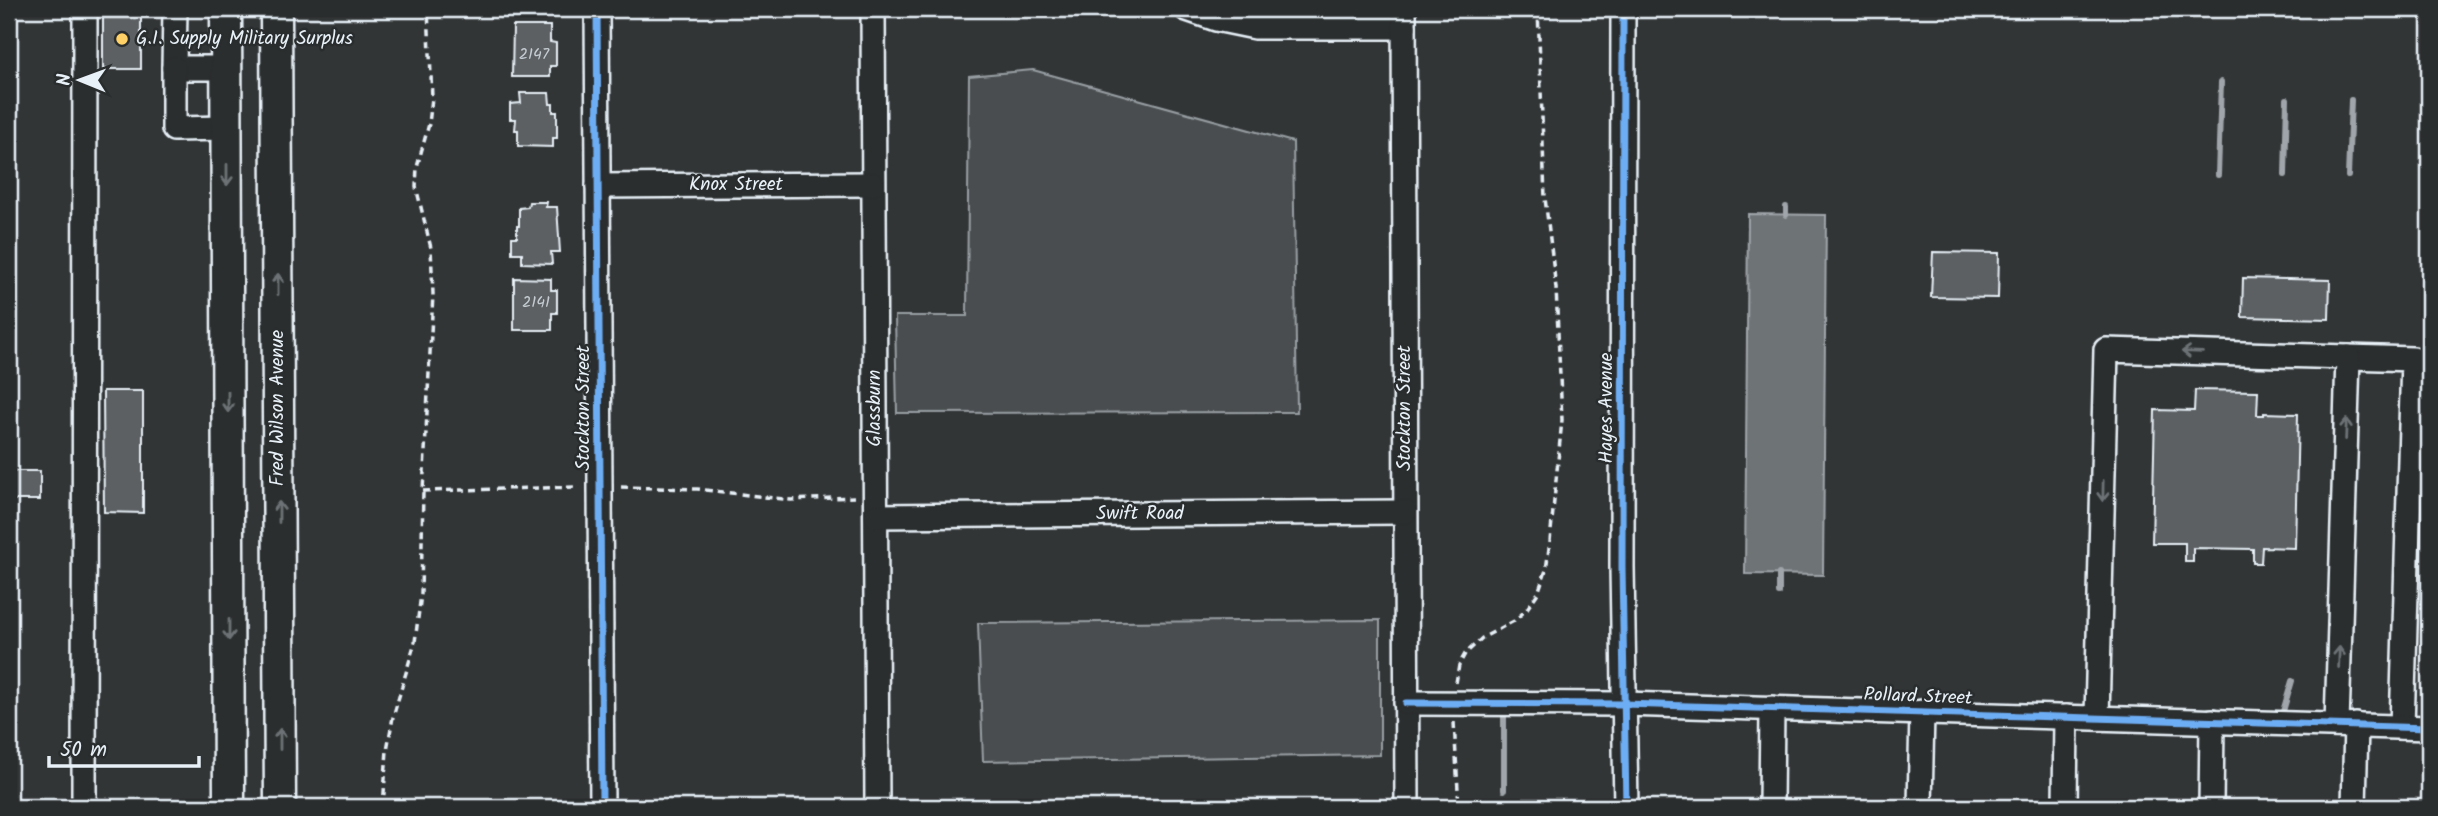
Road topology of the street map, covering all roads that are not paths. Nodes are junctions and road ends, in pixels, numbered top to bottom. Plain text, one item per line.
1 (85, 9) edge
2 (175, 9) edge
3 (226, 9) edge
4 (276, 9) edge
5 (597, 9) edge
6 (873, 9) edge
7 (1187, 9) edge
8 (1623, 9) edge
9 (1404, 18) edge
10 (174, 68) junction
11 (226, 68) junction
12 (227, 128) junction
13 (873, 184) junction
14 (598, 187) junction
15 (2347, 357) junction
16 (2421, 360) edge
17 (876, 506) junction
18 (1405, 512) junction
19 (1406, 703) junction
20 (1624, 704) junction
21 (1772, 708) junction
22 (1922, 712) junction
23 (2066, 717) junction
24 (2097, 718) junction
25 (2213, 721) junction
26 (2346, 725) junction
27 (2402, 727) junction
28 (2429, 728) edge
29 (84, 807) edge
30 (229, 807) edge
31 (280, 807) edge
32 (602, 807) edge
33 (877, 807) edge
34 (1407, 807) edge
35 (1626, 807) edge
36 (1771, 807) edge
37 (1920, 807) edge
38 (2064, 807) edge
39 (2211, 807) edge
40 (2354, 807) edge

1 - 29 street
2 - 10 street
3 - 11 main road
31 -> 4 main road, Fred Wilson Avenue
5 - 14 street, Stockton Street
6 - 13 street, Glassburn
7 - 9 street
8 - 20 street, Hayes Avenue
9 - 18 street, Stockton Street
10 - 11 street
10 - 12 street
11 - 12 main road
12 -> 30 main road
13 - 14 street, Knox Street
13 - 17 street, Glassburn
14 - 32 street, Stockton Street
15 - 16 street
15 -> 24 street
26 -> 15 street
16 - 27 street
17 - 18 street, Swift Road
17 - 33 street, Glassburn
18 - 19 street, Stockton Street
19 - 20 street, Pollard Street
19 - 34 street, Stockton Street
20 - 21 street, Pollard Street
20 - 35 street, Hayes Avenue
21 - 22 street, Pollard Street
21 - 36 street
22 - 23 street, Pollard Street
22 - 37 street
23 - 24 street, Pollard Street
23 - 38 street
24 - 25 street, Pollard Street
25 - 26 street, Pollard Street
25 - 39 street
26 - 27 street, Pollard Street
26 - 40 street
27 - 28 street, Pollard Street

